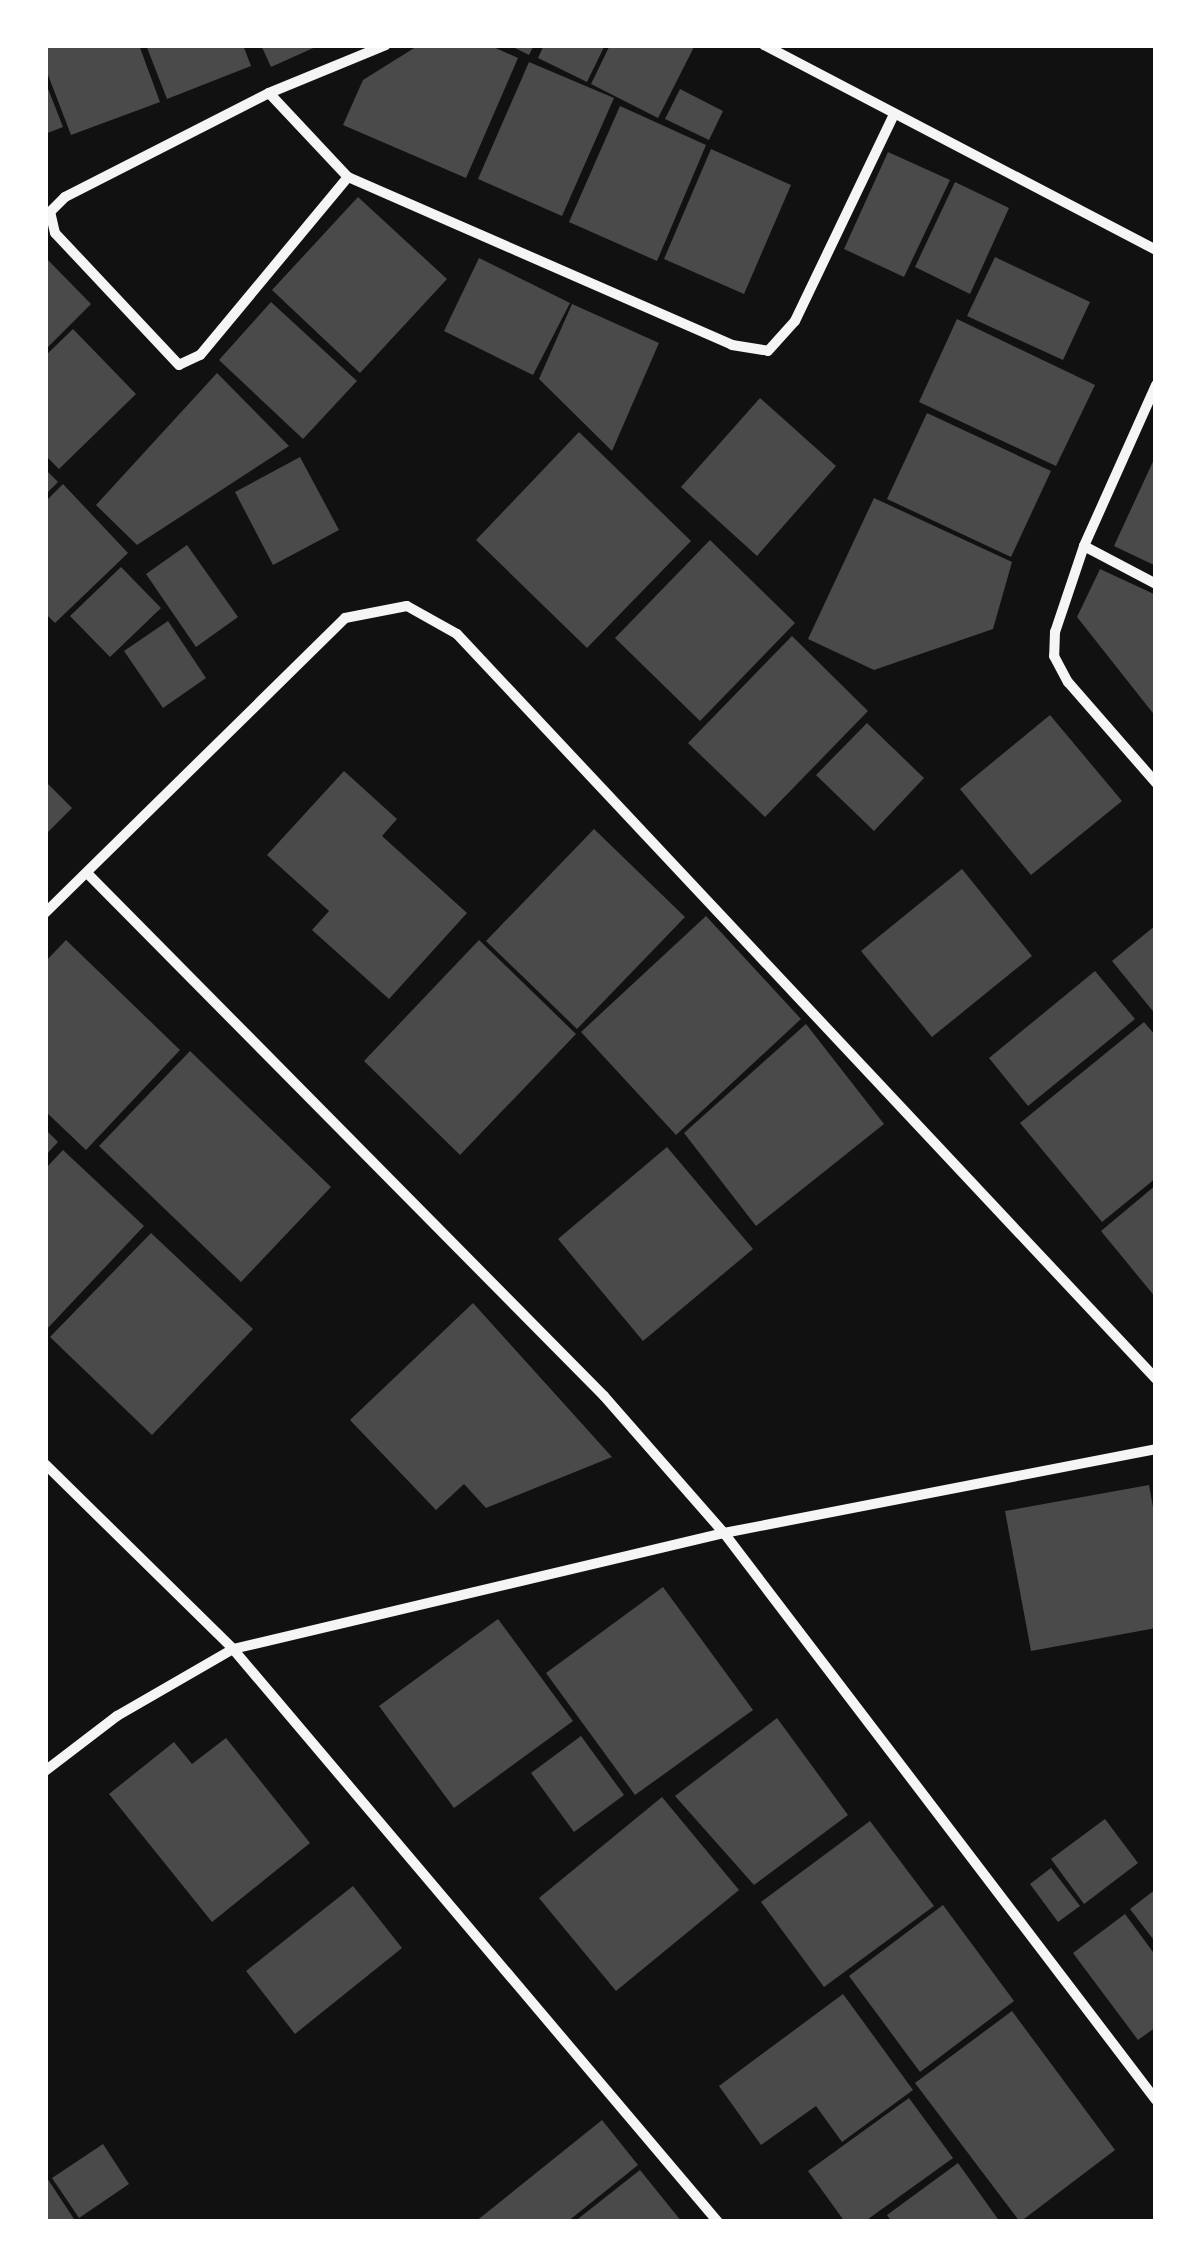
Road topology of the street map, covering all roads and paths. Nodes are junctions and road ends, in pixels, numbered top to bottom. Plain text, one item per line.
1 (386, 45) edge
2 (764, 45) edge
3 (268, 92) junction
4 (894, 114) junction
5 (348, 177) junction
6 (1156, 250) edge
7 (1156, 385) edge
8 (1084, 546) junction
9 (1156, 584) edge
10 (1156, 783) edge
11 (88, 874) junction
12 (45, 913) edge
13 (1156, 1380) edge
14 (1156, 1449) edge
15 (45, 1464) edge
16 (724, 1533) junction
17 (233, 1650) junction
18 (45, 1771) edge
19 (1156, 2100) edge
20 (718, 2222) edge

1 - 3 street
2 - 4 street
3 - 5 street
3 - 5 street
4 - 5 street
4 - 6 street
7 - 8 street
8 - 9 street
8 - 10 street
11 - 12 street
11 - 13 street
11 - 16 street
14 - 16 street
15 - 17 street
16 - 17 street
16 - 19 street
17 - 18 street
17 - 20 street

